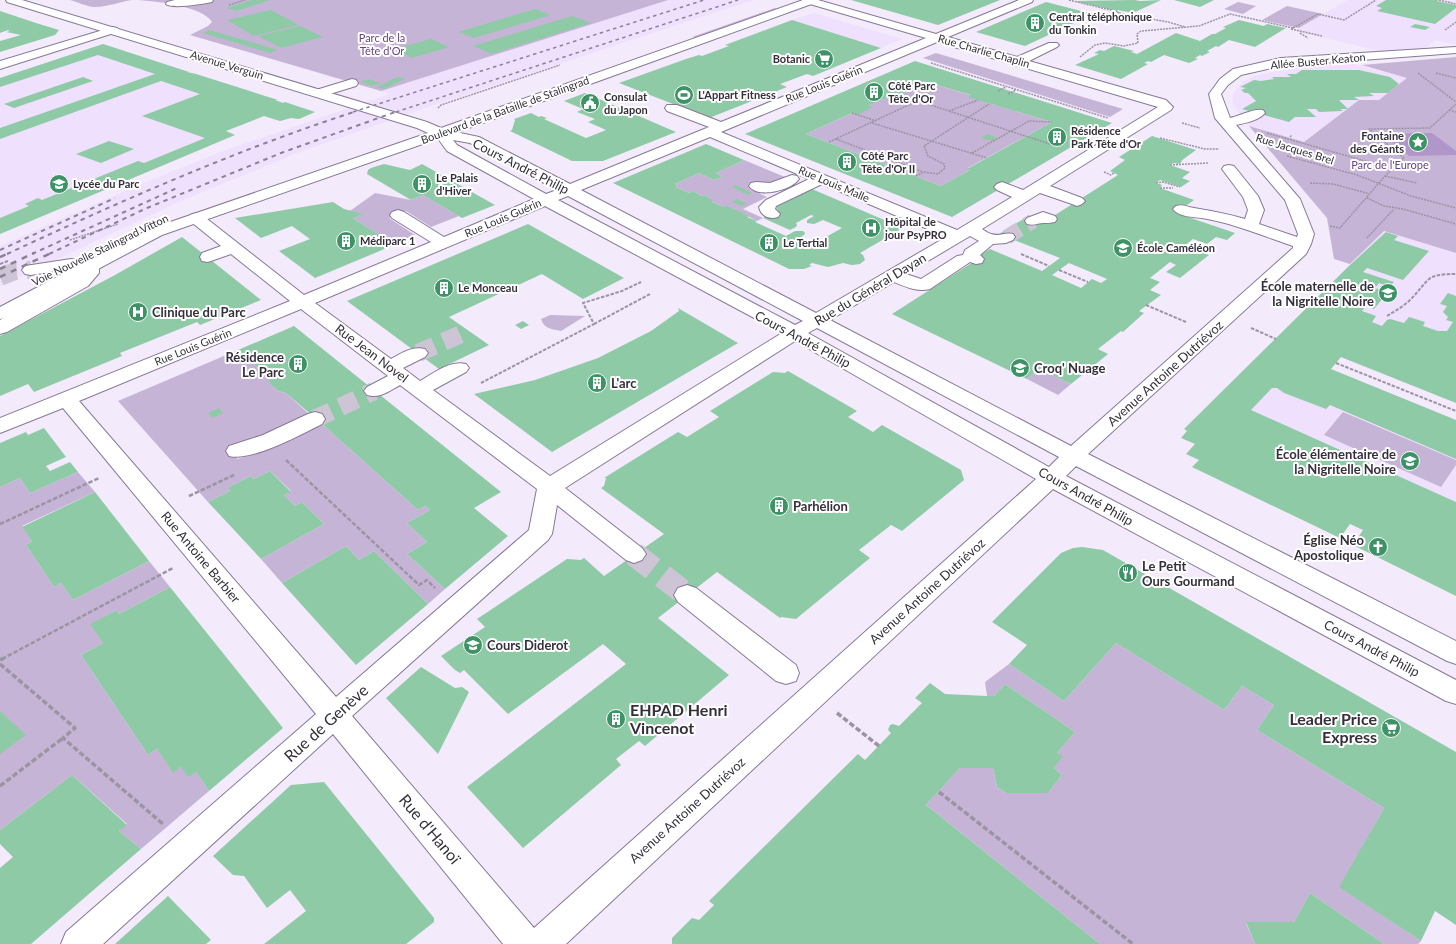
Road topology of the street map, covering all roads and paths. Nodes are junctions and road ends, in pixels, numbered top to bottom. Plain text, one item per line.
1 (11, 0) edge
2 (208, 0) edge
3 (790, 0) edge
4 (810, 0) edge
5 (1028, 0) edge
6 (1069, 0) edge
7 (1376, 0) edge
8 (1438, 0) edge
9 (172, 4) dead end
10 (1456, 4) edge
11 (1187, 27) junction
12 (1293, 28) junction
13 (113, 30) junction
14 (938, 38) junction
15 (1308, 38) dead end
16 (1053, 45) dead end
17 (1456, 50) edge
18 (1078, 58) dead end
19 (1019, 61) junction
20 (930, 63) dead end
21 (0, 65) edge
22 (1418, 73) dead end
23 (352, 83) dead end
24 (546, 83) dead end
25 (1006, 87) junction
26 (1017, 90) junction
27 (998, 91) dead end
28 (320, 94) junction
29 (1008, 94) dead end
30 (900, 95) dead end
31 (978, 100) dead end
32 (915, 101) junction
33 (1161, 103) joint
34 (1456, 103) edge
35 (989, 104) dead end
36 (669, 109) dead end
37 (1449, 110) junction
38 (949, 111) junction
39 (1456, 112) edge
40 (852, 113) dead end
41 (1258, 113) dead end
42 (1223, 117) junction
43 (969, 118) junction
44 (1112, 120) dead end
45 (876, 121) junction
46 (1052, 122) dead end
47 (872, 123) junction
48 (422, 125) junction
49 (439, 127) junction
50 (1132, 129) junction
51 (715, 130) junction
52 (1011, 131) junction
53 (1263, 132) dead end
54 (836, 138) junction
55 (931, 141) junction
56 (829, 142) dead end
57 (1246, 145) junction
58 (1059, 153) joint
59 (971, 154) junction
60 (987, 158) dead end
61 (1075, 164) junction
62 (1393, 169) junction
63 (1230, 170) dead end
64 (806, 172) junction
65 (924, 172) junction
66 (1107, 173) dead end
67 (1114, 173) dead end
68 (916, 176) dead end
69 (1385, 176) junction
70 (821, 179) junction
71 (1160, 180) dead end
72 (1162, 182) junction
73 (1309, 182) dead end
74 (1156, 183) dead end
75 (1168, 183) dead end
76 (1417, 183) dead end
77 (1379, 184) junction
78 (756, 186) dead end
79 (1002, 187) dead end
80 (1038, 187) junction
81 (569, 190) junction
82 (1370, 194) junction
83 (1024, 196) junction
84 (1366, 198) junction
85 (546, 200) junction
86 (1077, 201) dead end
87 (1456, 208) edge
88 (1181, 209) dead end
89 (1394, 209) junction
90 (198, 211) junction
91 (772, 214) dead end
92 (398, 215) dead end
93 (1199, 216) dead end
94 (1049, 219) dead end
95 (1033, 221) tunnel mouth
96 (1456, 224) edge
97 (1328, 225) dead end
98 (1250, 226) junction
99 (964, 233) junction
100 (1007, 237) tunnel mouth
101 (1367, 238) dead end
102 (988, 239) junction
103 (443, 243) junction
104 (1303, 243) junction
105 (232, 248) junction
106 (208, 257) dead end
107 (71, 264) junction
108 (91, 267) junction
109 (31, 270) tunnel mouth
110 (1059, 270) dead end
111 (1456, 274) edge
112 (893, 275) junction
113 (640, 282) dead end
114 (1088, 282) dead end
115 (650, 294) dead end
116 (0, 299) edge
117 (303, 302) junction
118 (1146, 305) dead end
119 (0, 314) edge
120 (1386, 316) dead end
121 (817, 321) junction
122 (594, 324) junction
123 (0, 328) edge
124 (1212, 332) junction
125 (795, 333) junction
126 (418, 353) tunnel mouth
127 (1336, 363) dead end
128 (459, 368) dead end
129 (396, 372) junction
130 (486, 381) dead end
131 (419, 389) junction
132 (374, 391) tunnel mouth
133 (66, 399) junction
134 (1456, 411) edge
135 (315, 419) tunnel mouth
136 (0, 426) edge
137 (237, 451) dead end
138 (1074, 455) junction
139 (286, 460) dead end
140 (124, 467) junction
141 (1051, 478) junction
142 (549, 487) junction
143 (0, 524) edge
144 (634, 554) tunnel mouth
145 (199, 555) junction
146 (440, 592) dead end
147 (688, 595) tunnel mouth
148 (1456, 653) edge
149 (0, 660) edge
150 (0, 664) edge
151 (786, 673) dead end
152 (1456, 693) edge
153 (834, 711) dead end
154 (334, 715) junction
155 (63, 738) junction
156 (879, 746) dead end
157 (0, 786) edge
158 (939, 792) dead end
159 (189, 844) junction
160 (78, 944) edge
161 (525, 944) edge
162 (540, 944) edge
163 (1132, 944) edge

1 - 13 street, Avenue Verguin
2 - 9 street
3 - 24 street, Boulevard de la Bataille de Stalingrad
4 - 14 street, Rue Charlie Chaplin
4 - 49 street, Boulevard de la Bataille de Stalingrad
5 - 14 street, Rue Louis Guérin
6 - 11 path
7 - 12 path
8 - 10 path
11 - 12 path
11 - 18 path
12 - 15 path
13 - 21 street
13 - 28 street, Avenue Verguin
14 - 19 street, Rue Charlie Chaplin
14 - 51 street, Rue Louis Guérin
16 - 19 street
17 - 42 street, Allée Buster Keaton
19 - 33 street, Rue Charlie Chaplin
20 - 25 path
22 - 34 path
23 - 28 street
25 - 26 path
25 - 27 path
26 - 29 path
26 - 44 path
28 - 48 street, Avenue Verguin
30 - 32 path
31 - 38 path
32 - 38 path
32 - 45 path
33 - 50 street, Rue du Général Dayan
34 - 37 path
35 - 43 path
36 - 51 street, Rue Louis Malle
37 - 39 path
37 - 62 path
38 - 43 path
40 - 45 path
41 - 42 street
42 - 57 street
43 - 52 path
43 - 55 path
45 - 47 path
46 - 52 path
47 - 54 path
47 - 55 path
48 - 49 street, Avenue Verguin
48 - 90 street, Boulevard de la Bataille de Stalingrad
49 - 81 street, Cours André Philip
49 - 85 street, Cours André Philip
49 - 90 street, Boulevard de la Bataille de Stalingrad
50 - 57 path, Rue Jacques Brel
50 - 61 street, Rue du Général Dayan
51 - 64 street, Rue Louis Malle
51 - 81 street, Rue Louis Guérin
52 - 58 path
52 - 59 path
53 - 62 path
54 - 56 path
54 - 65 path
55 - 59 path
55 - 65 path
57 - 77 path, Rue Jacques Brel
57 - 104 street
58 - 61 street
59 - 60 path
61 - 80 street, Rue du Général Dayan
62 - 69 path
63 - 98 street
64 - 70 street, Rue Louis Malle
64 - 78 street
65 - 68 path
66 - 67 path
69 - 76 path
69 - 77 path
70 - 91 street
70 - 99 street, Rue Louis Malle
71 - 72 path
72 - 74 path
72 - 75 path
73 - 82 path
77 - 82 path
77 - 87 path, Rue Jacques Brel
79 - 83 street
80 - 83 street, Rue du Général Dayan
80 - 86 street
81 - 85 street, Rue Louis Guérin
81 - 121 street, Cours André Philip
82 - 84 path
83 - 99 street, Rue du Général Dayan
84 - 89 path
84 - 97 path
85 - 103 street, Rue Louis Guérin
85 - 125 street, Cours André Philip
88 - 98 street
89 - 96 path
89 - 101 path
90 - 105 street, Rue Jean Novel
90 - 107 street, Voie Nouvelle Stalingrad Vitton
90 - 108 street, Voie Nouvelle Stalingrad Vitton
92 - 103 street
93 - 104 street
94 - 95 street
98 - 104 street
99 - 102 street, Rue Louis Malle
99 - 112 street, Rue du Général Dayan
100 - 102 street
102 - 112 street
103 - 117 street, Rue Louis Guérin
104 - 124 street, Avenue Antoine Dutriévoz
105 - 106 street
105 - 117 street, Rue Jean Novel
107 - 109 street
107 - 116 street, Voie Nouvelle Stalingrad Vitton
108 - 119 street, Voie Nouvelle Stalingrad Vitton
108 - 123 street
110 - 114 path
111 - 120 path
112 - 121 street, Rue du Général Dayan
113 - 122 path
115 - 122 path
117 - 129 street, Rue Jean Novel
117 - 133 street, Rue Louis Guérin
118 - 124 path
121 - 125 street, Rue du Général Dayan
121 - 138 street, Cours André Philip
122 - 130 path
124 - 138 street, Avenue Antoine Dutriévoz
125 - 141 street, Cours André Philip
125 - 142 street, Rue du Général Dayan
126 - 129 street
127 - 134 path
128 - 131 street
129 - 131 street, Rue Jean Novel
129 - 132 street
131 - 142 street, Rue Jean Novel
133 - 136 street, Rue Louis Guérin
133 - 140 street, Rue Antoine Barbier
135 - 137 street
138 - 141 street, Avenue Antoine Dutriévoz
138 - 148 street, Cours André Philip
139 - 146 path
140 - 143 path
140 - 145 street, Rue Antoine Barbier
141 - 152 street, Cours André Philip
141 - 162 street, Avenue Antoine Dutriévoz
142 - 144 street, Rue Jean Novel
142 - 154 street, Rue de Genève
145 - 149 path
145 - 154 street, Rue Antoine Barbier
147 - 151 street
150 - 155 path
153 - 156 path
154 - 159 street, Rue de Genève
154 - 161 street, Rue d'Hanoï
155 - 157 path
155 - 159 path
158 - 163 path
159 - 160 street, Rue de Genève

